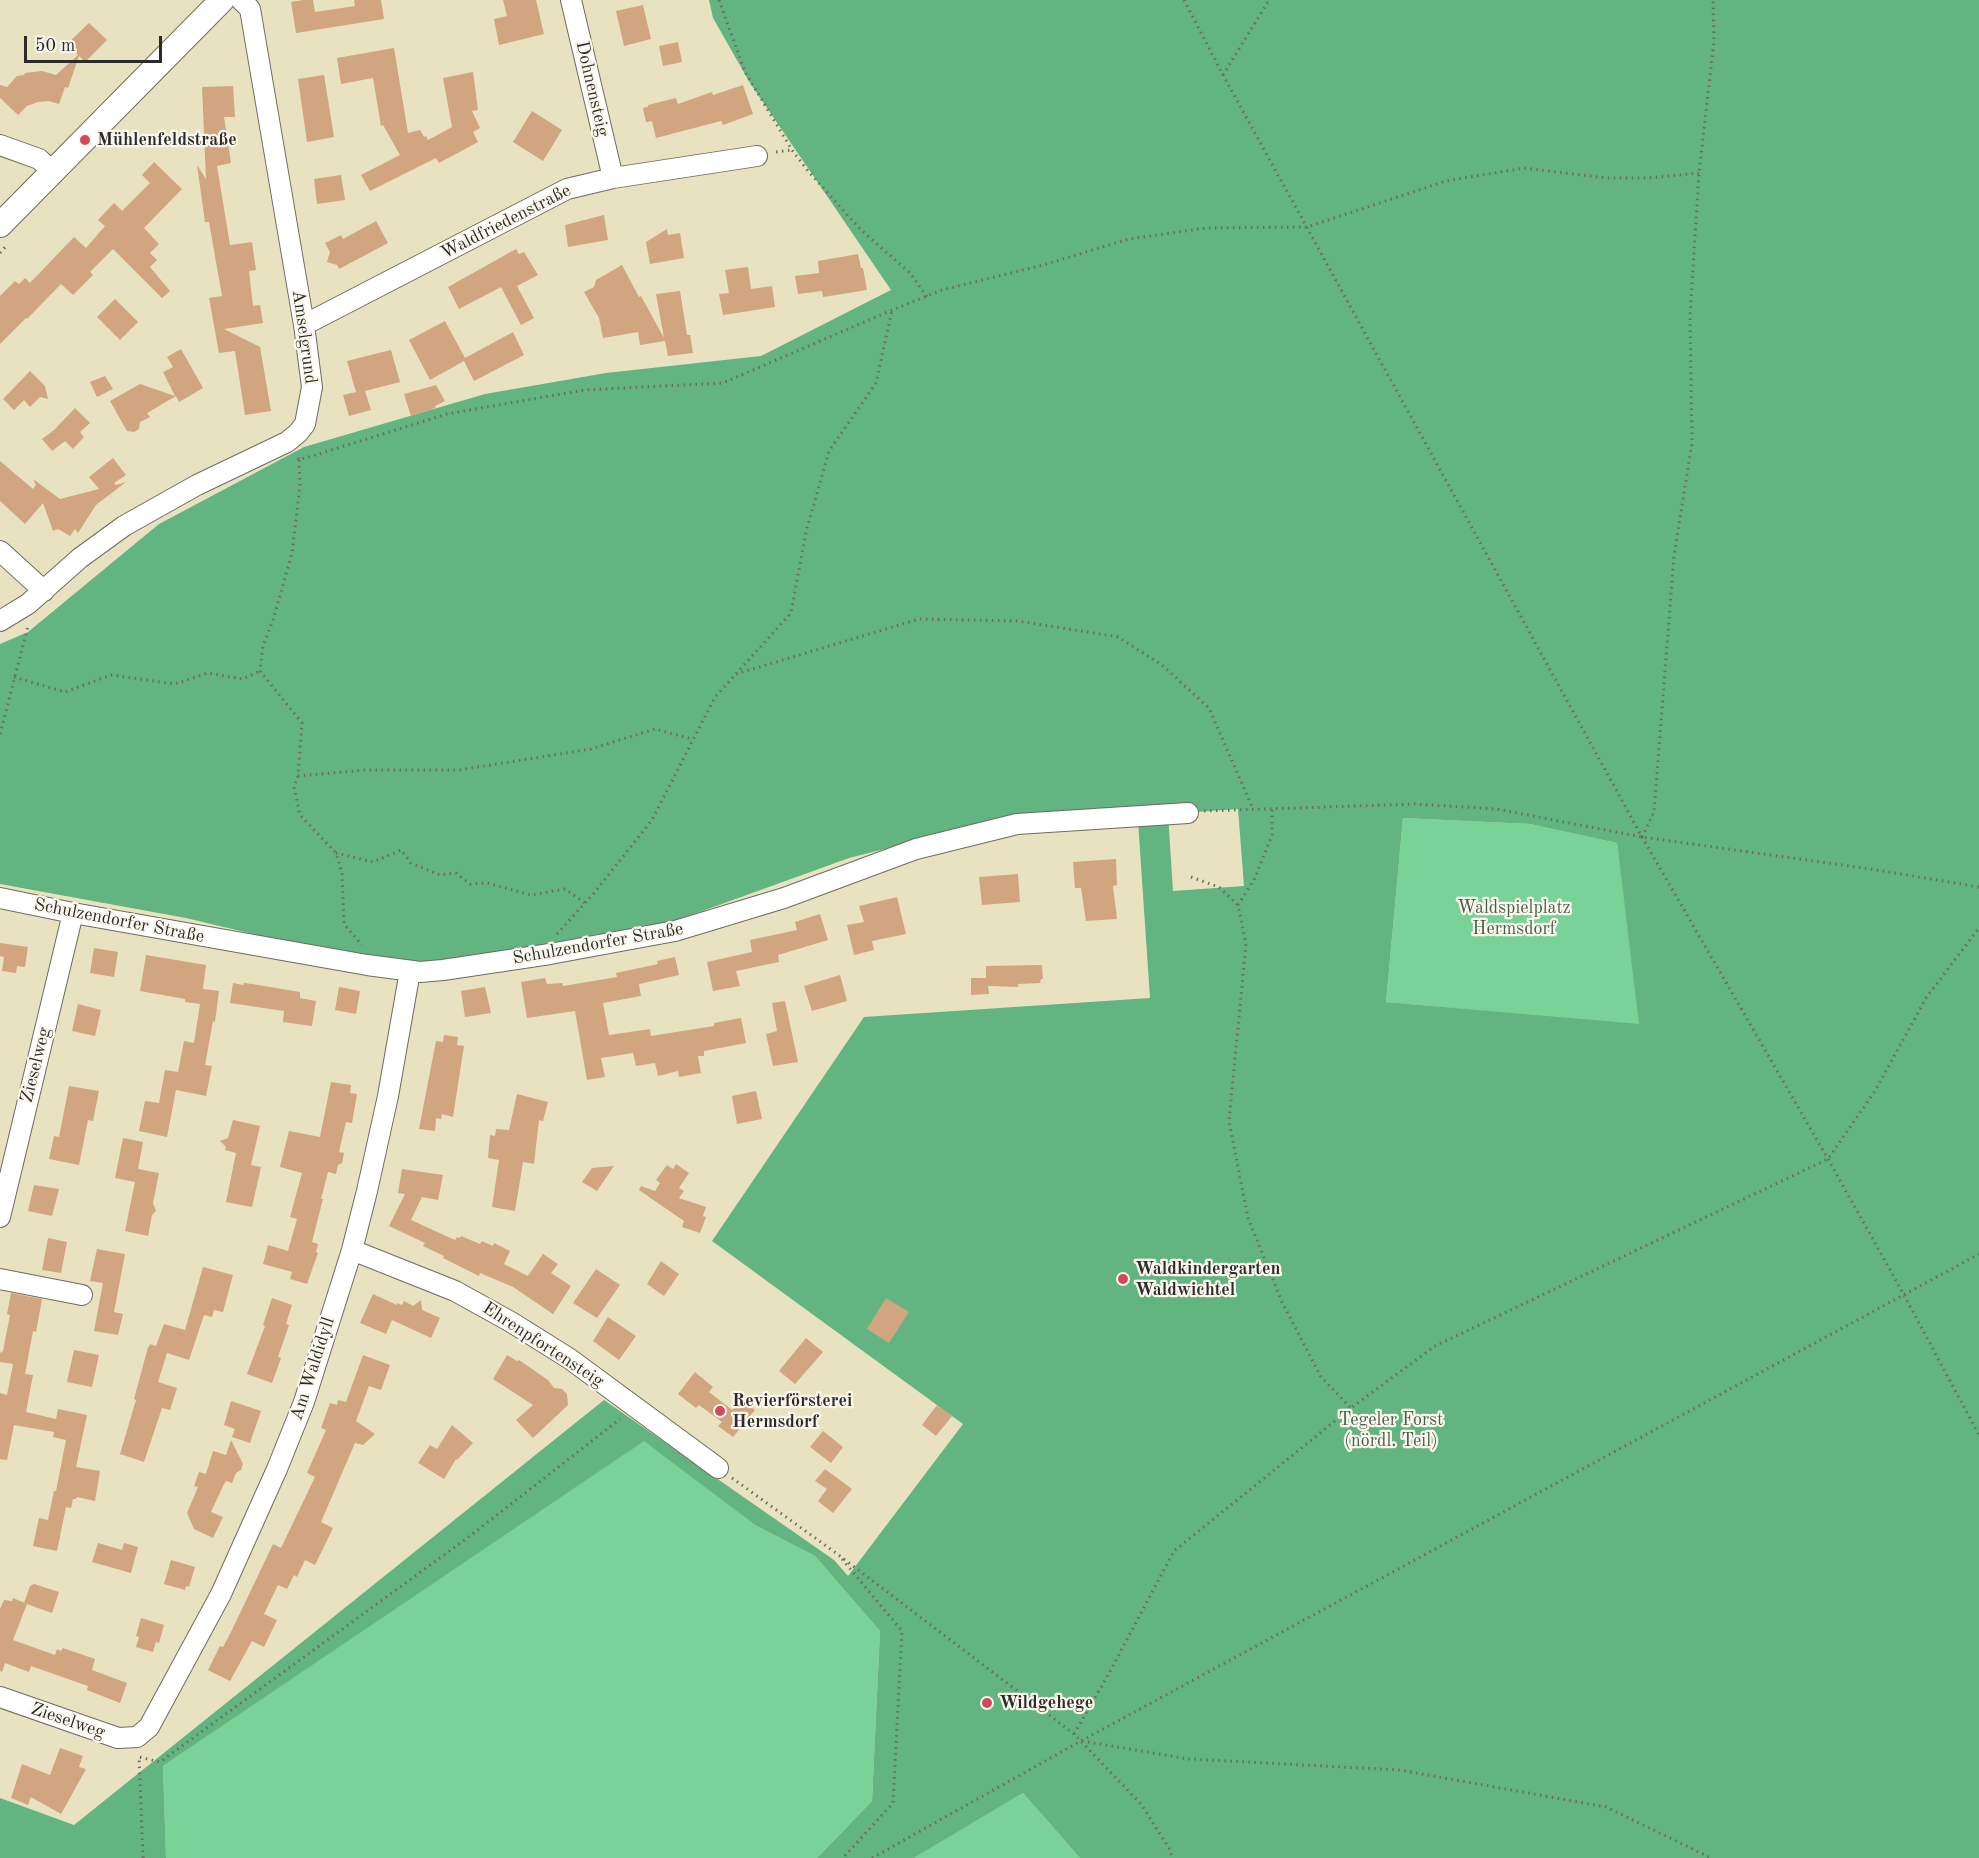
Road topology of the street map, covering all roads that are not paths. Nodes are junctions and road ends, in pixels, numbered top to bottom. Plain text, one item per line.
1 (222, 0) edge
2 (241, 0) edge
3 (571, 0) edge
4 (0, 145) edge
5 (757, 156) dead end
6 (53, 172) junction
7 (613, 178) junction
8 (0, 225) edge
9 (304, 326) junction
10 (0, 551) edge
11 (44, 591) junction
12 (0, 621) edge
13 (1188, 813) road end
14 (0, 898) edge
15 (73, 913) junction
16 (410, 971) junction
17 (0, 1217) edge
18 (352, 1250) junction
19 (0, 1279) edge
20 (82, 1295) dead end
21 (718, 1468) road end
22 (0, 1697) edge
23 (137, 1737) joint

1 - 6 main road
2 - 9 street, Amselgrund
3 - 7 street, Dohnensteig
4 - 6 street
5 - 7 street, Waldfriedenstraße
6 - 8 main road
7 - 9 street, Waldfriedenstraße
9 - 11 street, Amselgrund
10 - 11 street
11 - 12 street, Amselgrund
13 - 16 street, Schulzendorfer Straße
14 - 15 street, Schulzendorfer Straße
15 - 16 street, Schulzendorfer Straße
15 - 17 street, Zieselweg
16 - 18 street, Am Waldidyll
18 - 21 street, Ehrenpfortensteig
18 - 23 street, Am Waldidyll
19 - 20 street
22 - 23 street, Zieselweg

